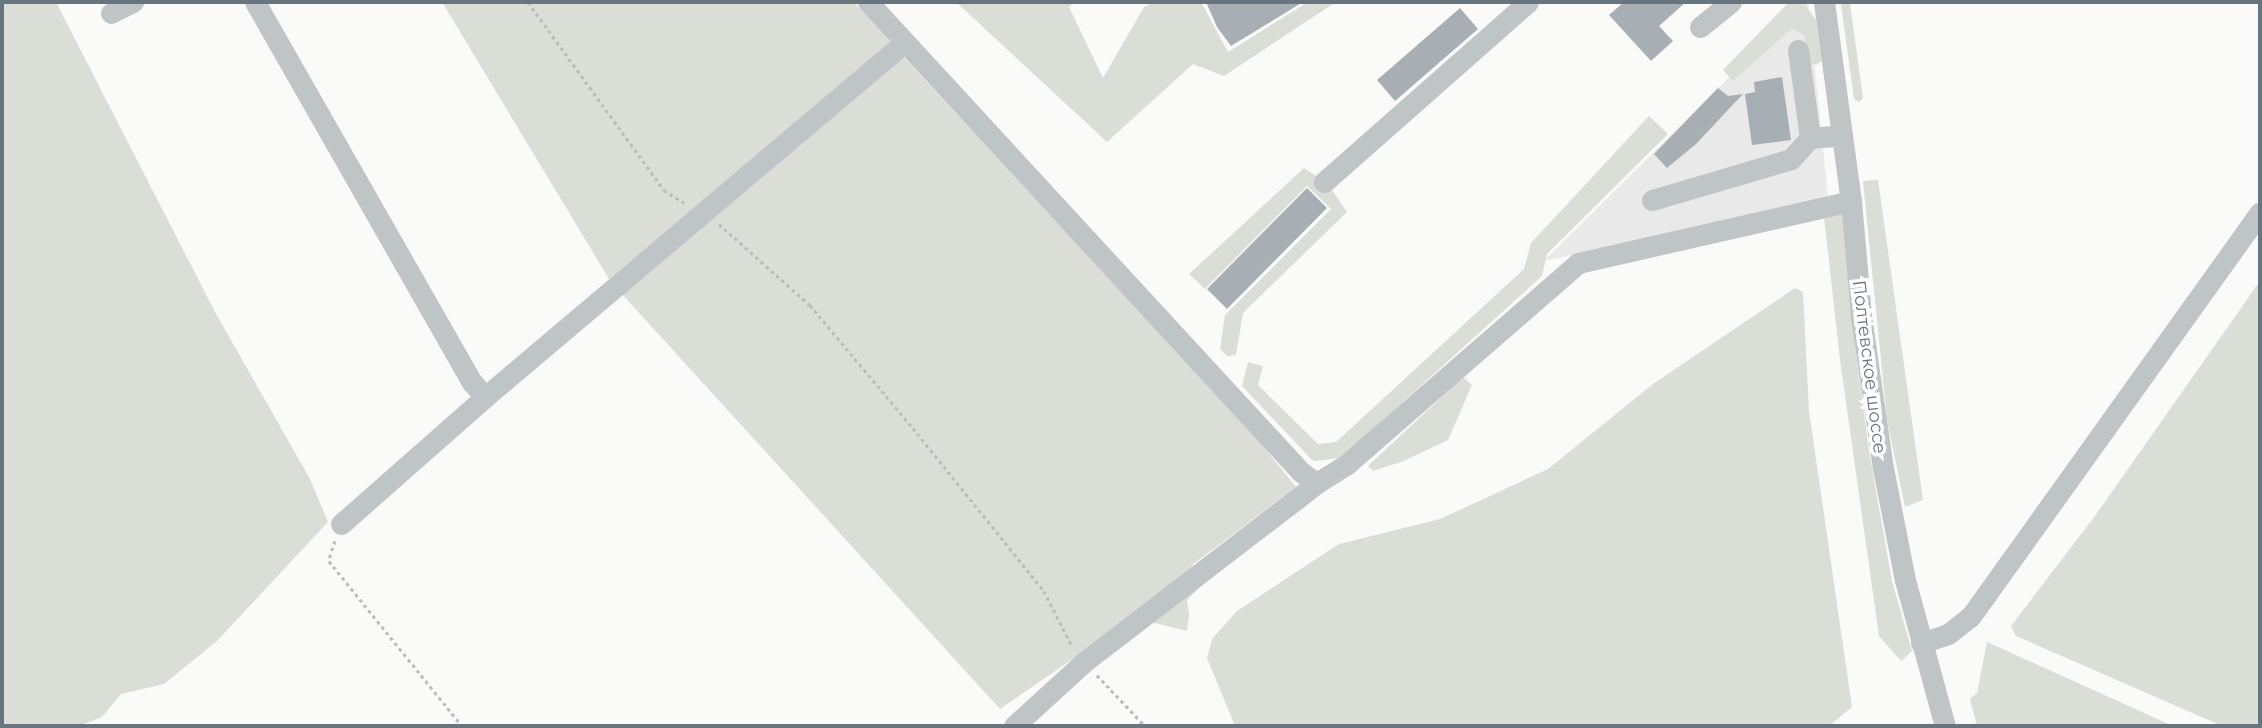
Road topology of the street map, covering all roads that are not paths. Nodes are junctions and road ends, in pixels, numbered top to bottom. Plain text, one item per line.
1 (133, 2) edge
2 (254, 2) edge
3 (868, 2) edge
4 (1528, 2) edge
5 (1731, 2) edge
6 (1824, 2) edge
7 (111, 13) dead end
8 (1700, 27) dead end
9 (905, 42) junction
10 (1798, 50) dead end
11 (1842, 135) junction
12 (1810, 138) junction
13 (1324, 182) dead end
14 (1652, 200) dead end
15 (1851, 201) junction
16 (2260, 214) edge
17 (485, 397) junction
18 (1317, 483) junction
19 (341, 524) road end
20 (1921, 643) junction
21 (1014, 726) edge
22 (1945, 726) edge

1 - 7 street
2 - 17 street
3 - 9 street
4 - 13 street
5 - 8 street
6 - 11 street, Полтевское шоссе
9 - 17 street
9 - 18 street
10 - 12 street
11 - 12 street
11 - 15 street, Полтевское шоссе
12 - 14 street
15 - 18 street
15 - 20 street, Полтевское шоссе
16 - 20 street
17 - 19 street
18 - 21 street
20 - 22 street, Полтевское шоссе

